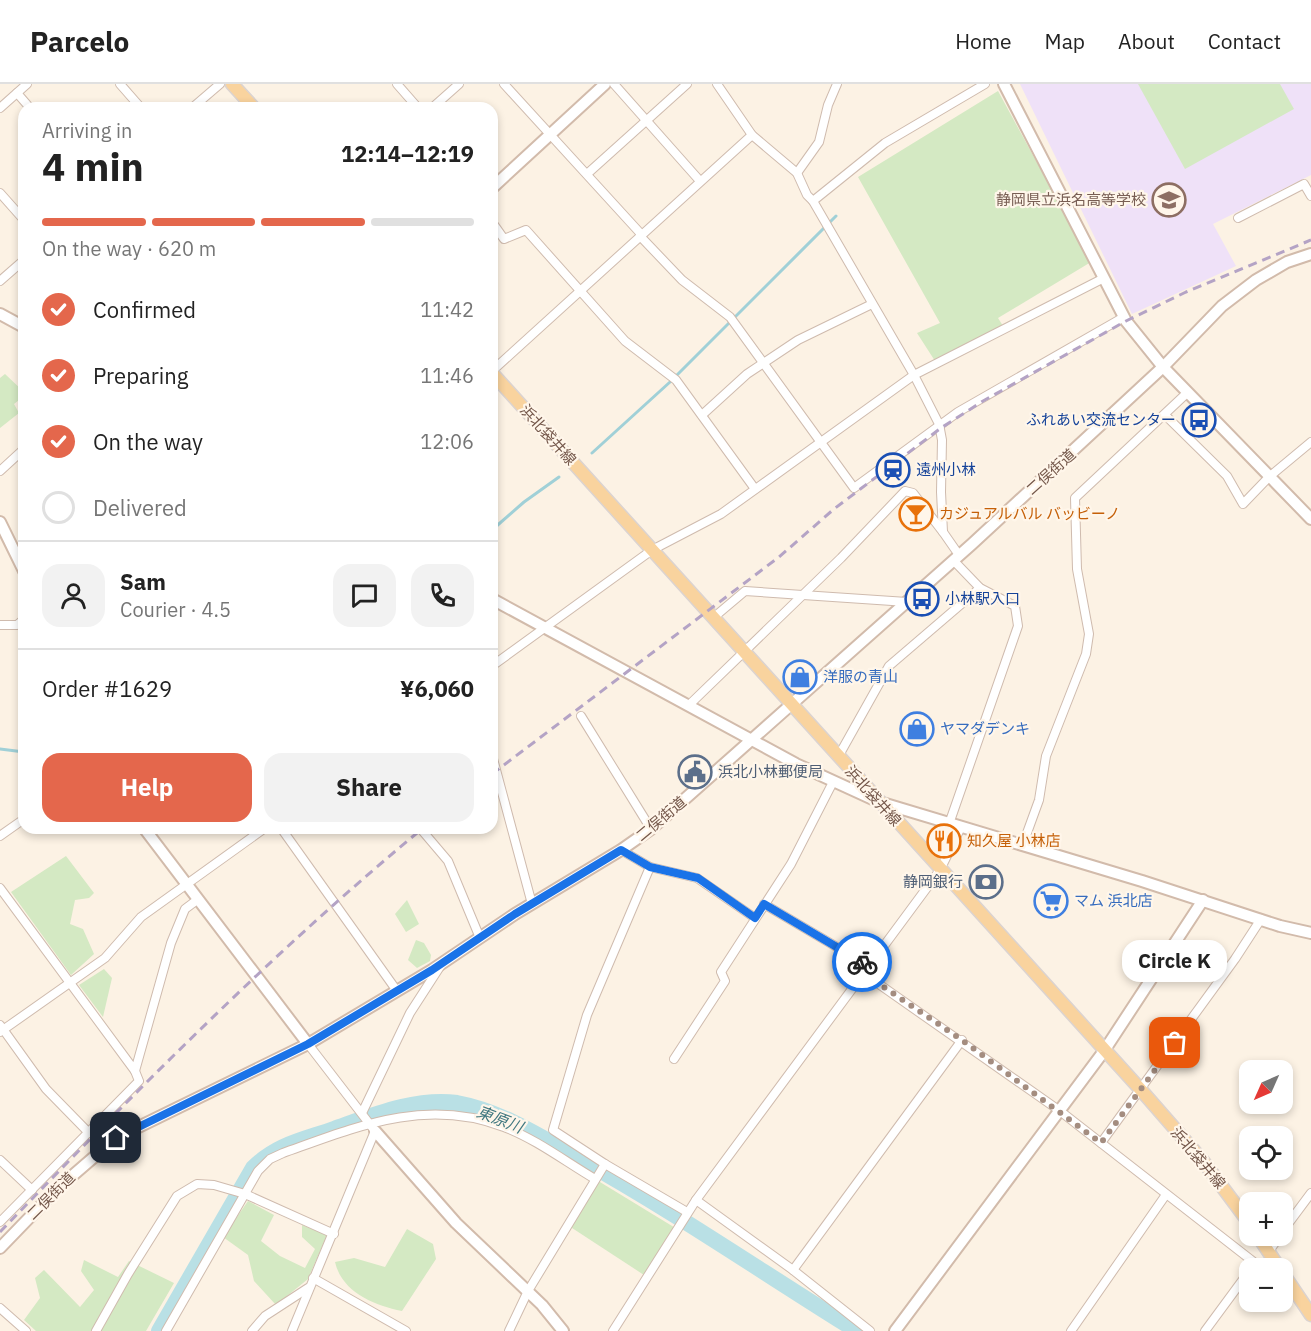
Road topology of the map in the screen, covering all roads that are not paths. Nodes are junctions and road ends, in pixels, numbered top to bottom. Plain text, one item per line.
1 (27, 84) edge
2 (120, 84) edge
3 (220, 84) edge
4 (232, 84) edge
5 (397, 84) edge
6 (459, 84) edge
7 (504, 84) edge
8 (605, 84) edge
9 (614, 84) edge
10 (687, 84) edge
11 (717, 84) edge
12 (837, 84) edge
13 (985, 84) edge
14 (1004, 84) edge
15 (16, 93) junction
16 (24, 102) edge
17 (136, 102) edge
18 (199, 102) edge
19 (248, 102) edge
20 (413, 102) edge
21 (439, 102) edge
22 (0, 108) edge
23 (645, 121) junction
24 (550, 133) junction
25 (752, 135) junction
26 (797, 173) junction
27 (587, 174) junction
28 (498, 182) edge
29 (700, 182) junction
30 (0, 193) edge
31 (1311, 196) edge
32 (813, 201) junction
33 (18, 213) edge
34 (1238, 218) dead end
35 (498, 230) edge
36 (640, 235) junction
37 (1311, 254) edge
38 (18, 265) edge
39 (1104, 278) junction
40 (0, 281) edge
41 (580, 290) junction
42 (872, 304) junction
43 (0, 314) edge
44 (1124, 317) junction
45 (18, 324) edge
46 (764, 363) junction
47 (498, 366) edge
48 (1163, 368) junction
49 (914, 375) junction
50 (498, 379) edge
51 (1188, 393) junction
52 (702, 415) junction
53 (1165, 415) junction
54 (939, 424) junction
55 (821, 442) junction
56 (1311, 442) edge
57 (18, 454) edge
58 (0, 471) edge
59 (1269, 477) junction
60 (755, 489) junction
61 (1311, 519) edge
62 (0, 522) edge
63 (943, 532) junction
64 (652, 550) junction
65 (956, 558) junction
66 (18, 560) edge
67 (980, 588) junction
68 (802, 593) junction
69 (498, 602) edge
70 (907, 602) junction
71 (713, 618) junction
72 (18, 624) edge
73 (0, 625) edge
74 (546, 628) junction
75 (745, 653) junction
76 (498, 662) edge
77 (689, 705) junction
78 (792, 705) junction
79 (581, 716) dead end
80 (753, 739) junction
81 (838, 757) junction
82 (498, 777) edge
83 (833, 782) junction
84 (879, 802) junction
85 (18, 823) edge
86 (949, 824) junction
87 (961, 827) junction
88 (651, 829) junction
89 (148, 834) edge
90 (256, 834) edge
91 (285, 834) edge
92 (425, 834) edge
93 (0, 836) edge
94 (1023, 844) junction
95 (621, 850) junction
96 (650, 867) junction
97 (940, 870) junction
98 (185, 883) junction
99 (0, 888) edge
100 (197, 900) junction
101 (1203, 900) junction
102 (532, 904) junction
103 (764, 904) junction
104 (755, 918) junction
105 (1261, 919) junction
106 (1311, 933) edge
107 (480, 938) junction
108 (442, 963) junction
109 (866, 969) junction
110 (71, 982) junction
111 (397, 992) junction
112 (1, 1029) edge
113 (962, 1040) junction
114 (308, 1044) junction
115 (1104, 1051) junction
116 (674, 1059) dead end
117 (135, 1071) junction
118 (1141, 1090) junction
119 (1060, 1111) junction
120 (363, 1113) junction
121 (372, 1126) junction
122 (89, 1133) junction
123 (1101, 1143) junction
124 (0, 1160) edge
125 (605, 1164) junction
126 (595, 1179) junction
127 (32, 1190) junction
128 (1311, 1193) edge
129 (245, 1194) junction
130 (1165, 1196) junction
131 (696, 1200) junction
132 (1239, 1209) edge
133 (687, 1212) junction
134 (1293, 1218) edge
135 (0, 1222) edge
136 (334, 1234) junction
137 (1265, 1246) edge
138 (1274, 1246) edge
139 (0, 1248) edge
140 (1270, 1253) junction
141 (1240, 1258) edge
142 (1264, 1258) edge
143 (1273, 1258) edge
144 (792, 1270) junction
145 (313, 1278) junction
146 (1239, 1285) edge
147 (309, 1287) junction
148 (1293, 1289) edge
149 (528, 1291) junction
150 (0, 1308) edge
151 (1311, 1315) edge
152 (616, 1330) edge
153 (26, 1331) edge
154 (96, 1331) edge
155 (166, 1331) edge
156 (252, 1331) edge
157 (292, 1331) edge
158 (406, 1331) edge
159 (509, 1331) edge
160 (563, 1331) edge
161 (870, 1331) edge
162 (895, 1331) edge
163 (1071, 1331) edge
164 (1205, 1331) edge

1 - 15 street
2 - 17 street
3 - 18 street
4 - 19 main road
5 - 20 street
6 - 21 street
7 - 24 street
8 - 24 street
9 - 23 street
10 - 23 street
11 - 25 street
12 - 26 street
13 - 32 street
14 - 39 street
15 - 16 street
15 - 22 street
23 - 27 street
23 - 29 street
24 - 27 street
24 - 28 street
25 - 26 street
25 - 29 street
26 - 32 street
27 - 36 street
29 - 36 street
30 - 33 street
31 - 34 street
32 - 42 street
35 - 41 street
36 - 41 street
36 - 46 street
37 - 48 street, 二俣街道
38 - 40 street
39 - 44 street
39 - 49 street
41 - 47 street
41 - 52 street
42 - 46 street
42 - 49 street
43 - 45 street
44 - 48 street
44 - 54 street
46 - 52 street
46 - 55 street
48 - 51 street
48 - 65 street, 二俣街道
49 - 54 street
49 - 55 street
50 - 64 main road, 浜北袋井線
51 - 53 street
51 - 59 street
52 - 60 street
53 - 59 street
53 - 94 street
54 - 55 street
54 - 63 street
55 - 60 street
56 - 59 street
57 - 58 street
59 - 61 street
60 - 64 street
62 - 66 street
63 - 65 street
63 - 68 street
64 - 71 main road, 浜北袋井線
64 - 74 street
65 - 67 street
65 - 70 street, 二俣街道
67 - 81 street
67 - 86 street
68 - 70 street
68 - 71 street
68 - 75 street
69 - 74 street
70 - 78 street, 二俣街道
71 - 75 main road, 浜北袋井線
72 - 73 street
74 - 76 street
74 - 77 street
75 - 77 street
75 - 78 main road, 浜北袋井線
77 - 80 street
78 - 80 street, 二俣街道
78 - 81 main road, 浜北袋井線
79 - 88 street
80 - 83 street
80 - 88 street, 二俣街道
81 - 84 main road, 浜北袋井線
82 - 102 street
83 - 84 street
83 - 103 street
84 - 86 street
84 - 97 main road, 浜北袋井線
85 - 93 street
86 - 87 street
87 - 94 street
87 - 97 street
88 - 95 street, 二俣街道
89 - 98 street
90 - 98 street
91 - 111 street
92 - 107 street
94 - 101 street
95 - 96 street
95 - 102 street, 二俣街道
96 - 104 street
96 - 125 street
97 - 109 street
97 - 115 main road, 浜北袋井線
98 - 100 street
98 - 110 street
99 - 110 street
100 - 114 street
100 - 117 street
101 - 105 street
101 - 115 street
102 - 107 street, 二俣街道
103 - 104 street
103 - 109 street
104 - 116 street
105 - 106 street
105 - 118 street
107 - 108 street, 二俣街道
108 - 111 street, 二俣街道
108 - 120 street
109 - 113 street
109 - 131 street
110 - 112 street
110 - 117 street
111 - 114 street, 二俣街道
112 - 122 street
113 - 119 street
113 - 144 street
114 - 120 street
114 - 139 street, 二俣街道
115 - 118 main road, 浜北袋井線
115 - 119 street
117 - 122 street
118 - 123 street
118 - 132 main road, 浜北袋井線
119 - 123 street
119 - 162 street
120 - 121 street
121 - 126 street
121 - 129 street
121 - 136 street
121 - 149 street
122 - 127 street
123 - 130 street
124 - 127 street
125 - 126 street
125 - 133 street
126 - 149 street
127 - 135 street
128 - 134 street
129 - 136 street
129 - 154 street
129 - 155 street
130 - 141 street
130 - 163 street
131 - 133 street
131 - 144 street
133 - 152 street
136 - 145 street
137 - 140 main road
138 - 140 street
140 - 142 street
140 - 143 main road
144 - 161 street
145 - 147 street
145 - 158 street
146 - 164 street
147 - 156 street
147 - 157 street
148 - 151 main road
149 - 159 street
149 - 160 street
150 - 153 street

